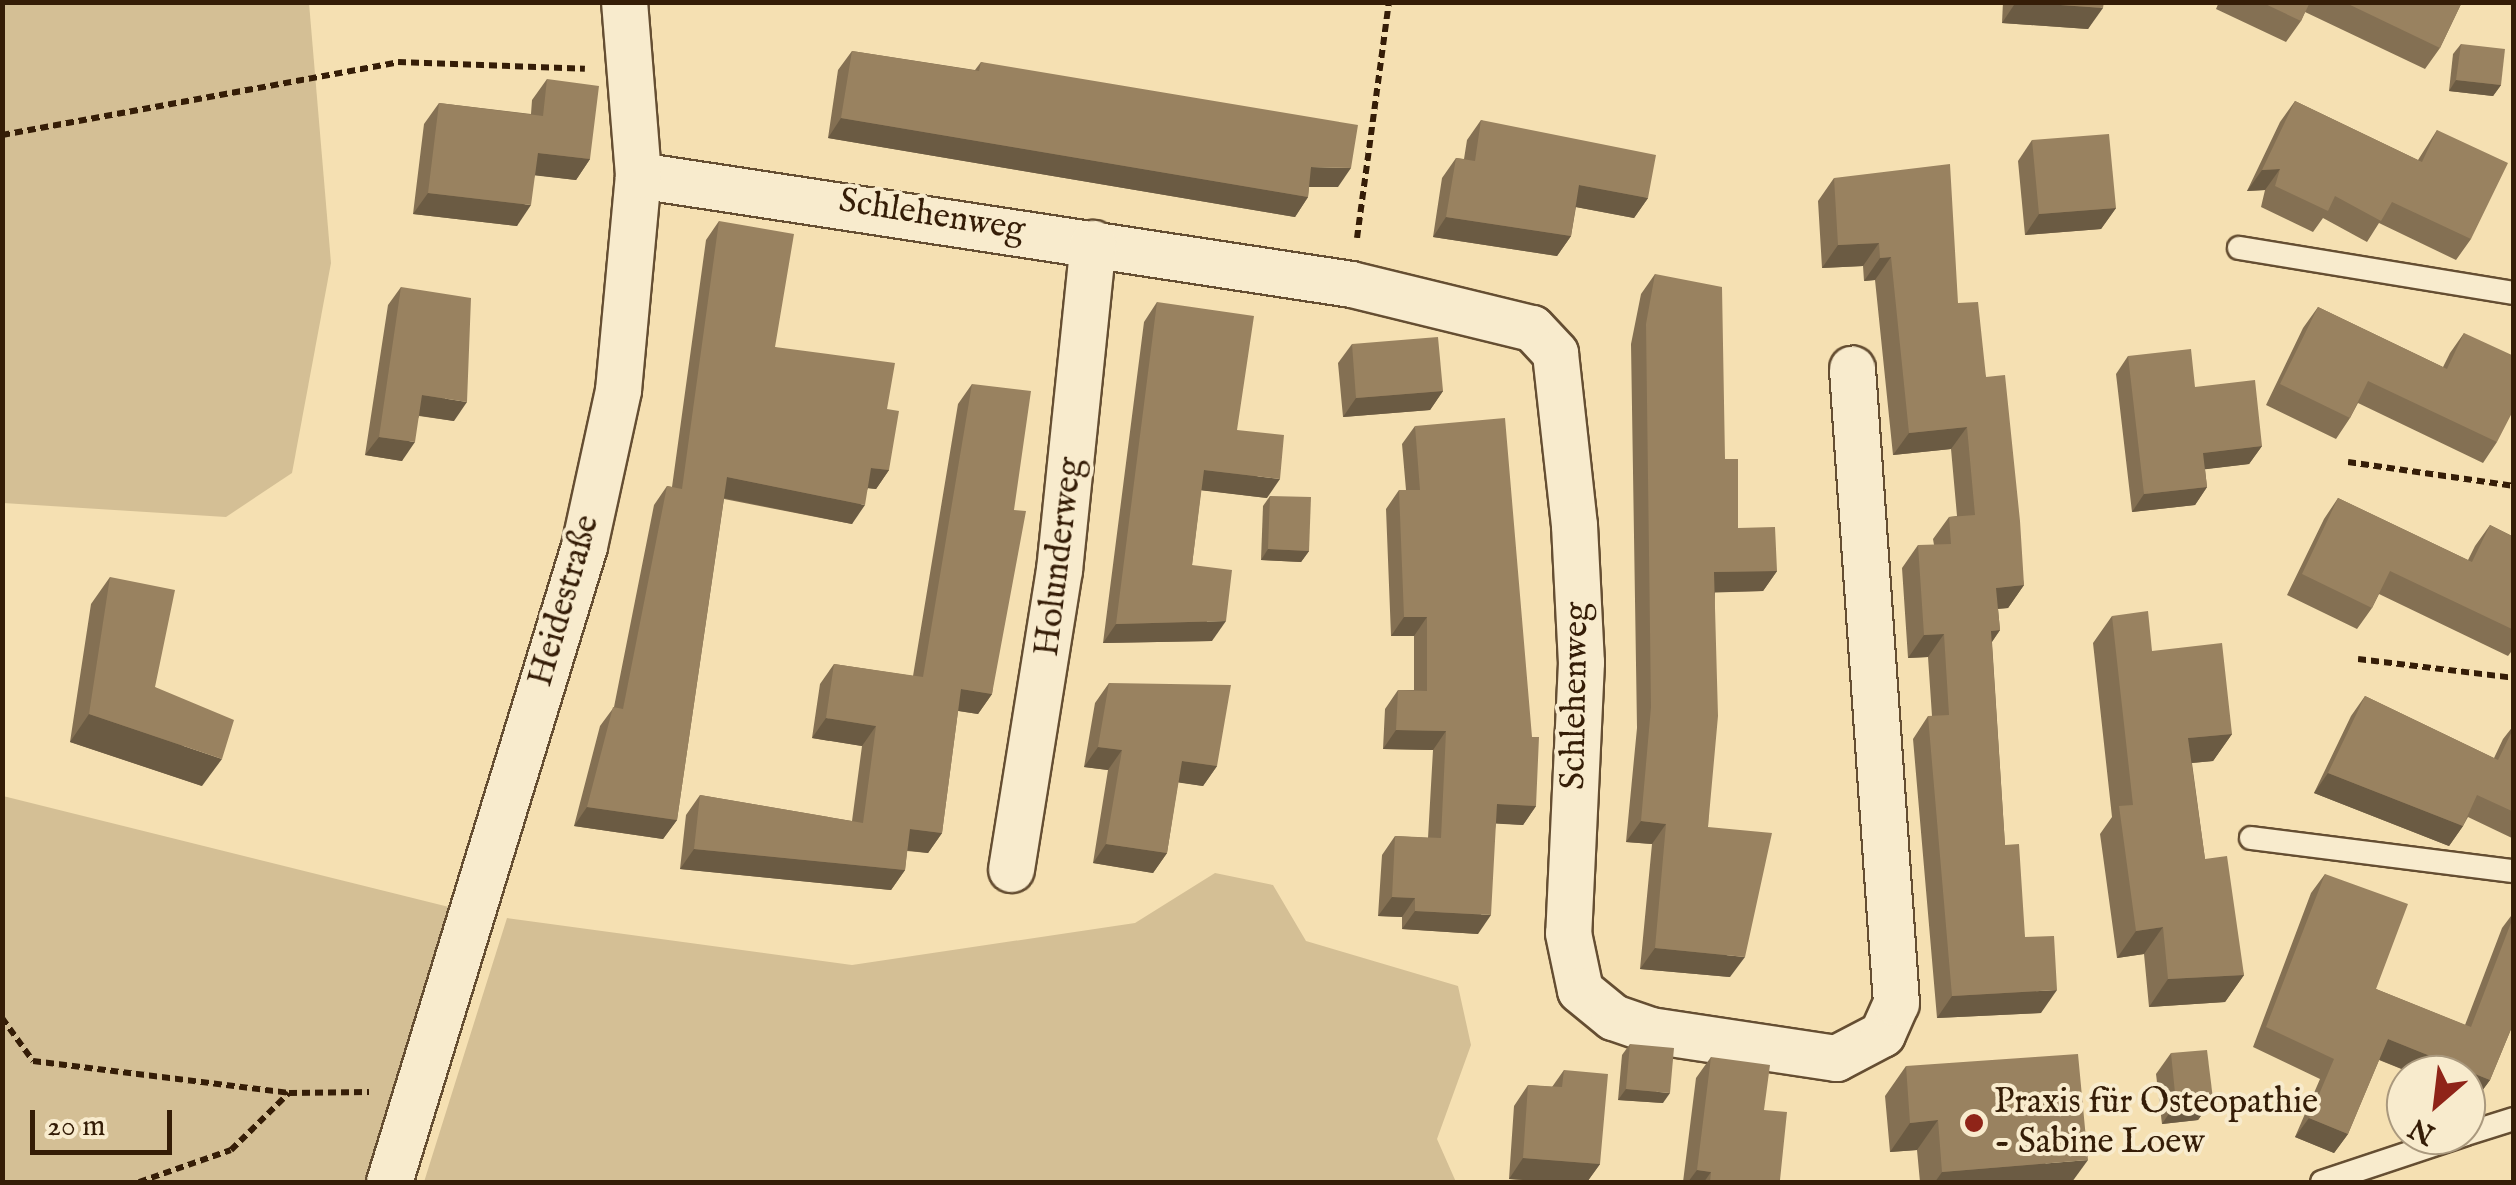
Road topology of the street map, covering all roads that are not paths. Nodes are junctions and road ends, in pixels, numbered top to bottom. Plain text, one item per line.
1 (624, 2) edge
2 (638, 175) junction
3 (1093, 242) junction
4 (2239, 248) dead end
5 (2514, 293) edge
6 (1852, 370) dead end
7 (2251, 838) dead end
8 (1012, 869) dead end
9 (2514, 871) edge
10 (2514, 1119) edge
11 (2486, 1127) edge
12 (2402, 1155) edge
13 (389, 1182) edge
14 (2322, 1182) edge

1 - 2 street, Heidestraße
2 - 3 street, Schlehenweg
2 - 13 street, Heidestraße
3 - 6 street, Schlehenweg
3 - 8 street, Holunderweg
4 - 5 lane
7 - 9 lane
10 - 11 lane
12 - 14 lane

